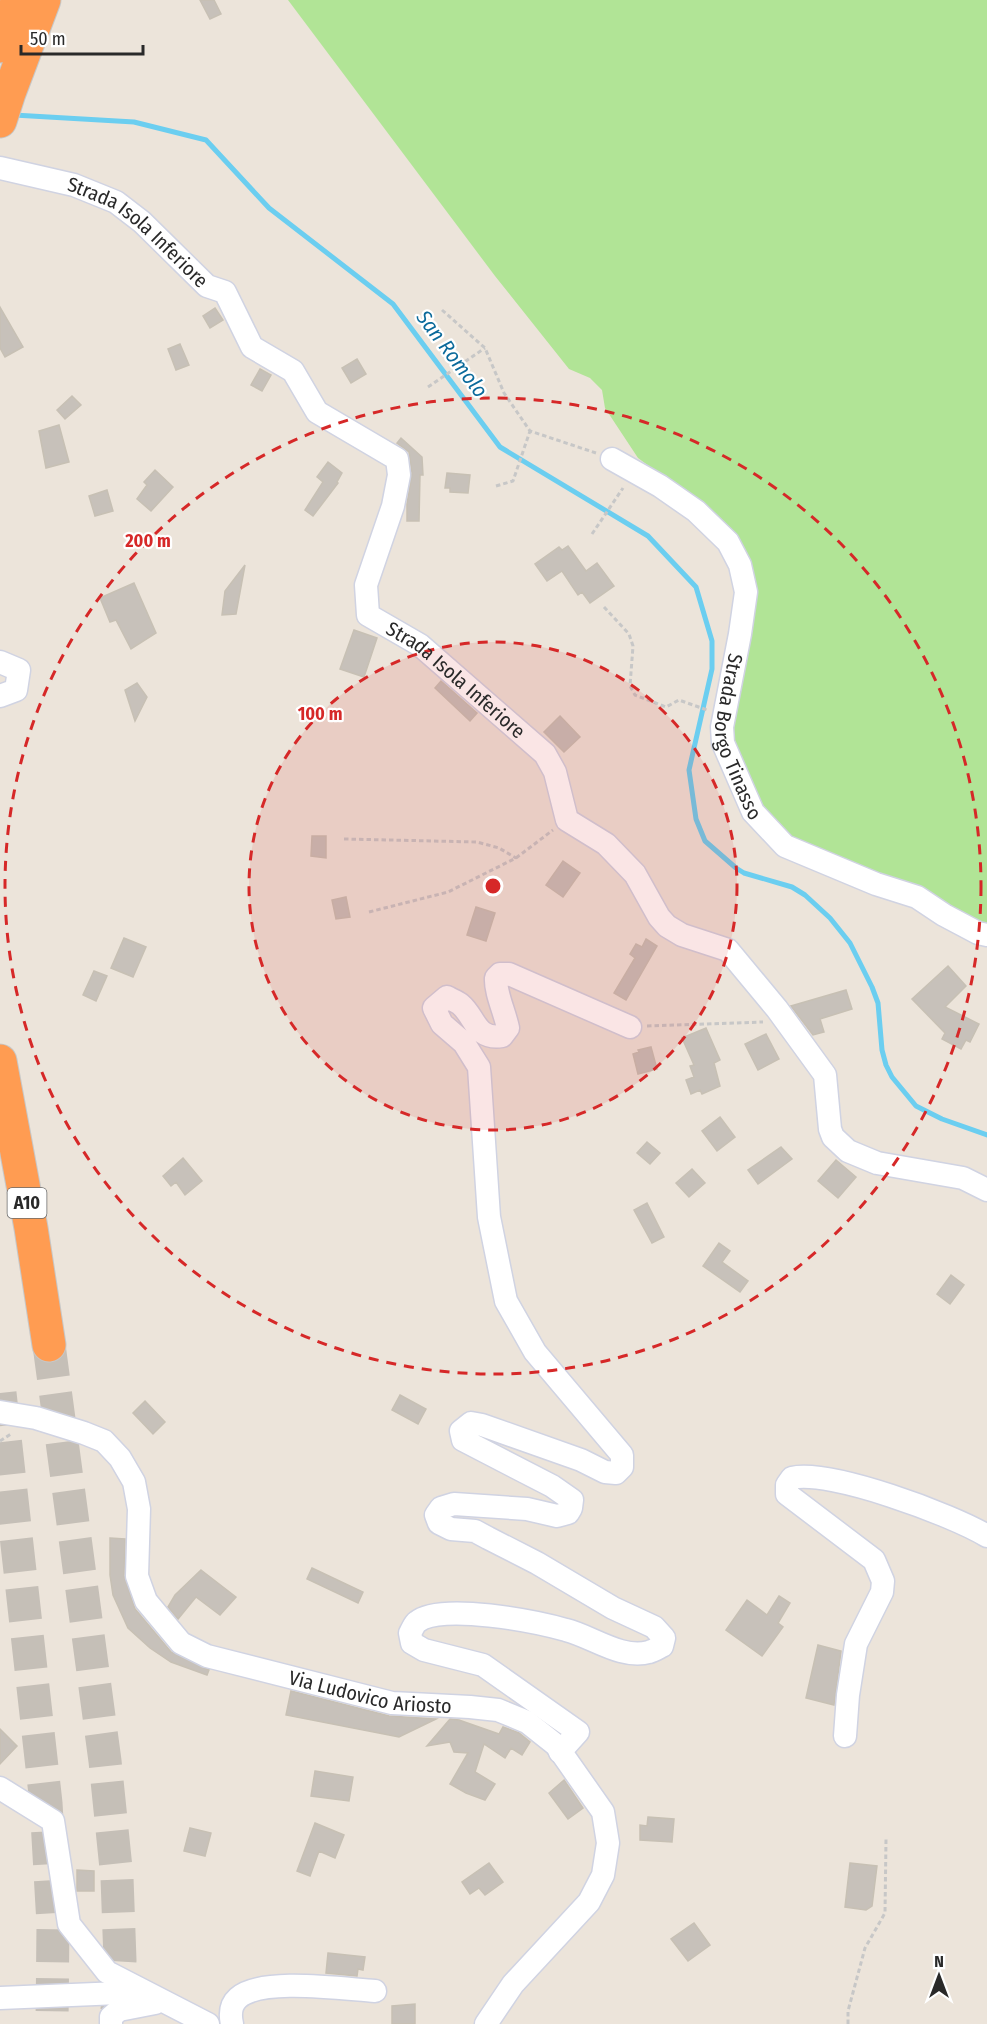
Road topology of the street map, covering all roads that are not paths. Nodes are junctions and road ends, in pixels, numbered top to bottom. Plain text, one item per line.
1 (18, 0) edge
2 (44, 0) edge
3 (0, 46) edge
4 (0, 121) edge
5 (1, 170) edge
6 (612, 459) road end
7 (0, 662) edge
8 (0, 696) edge
9 (987, 935) edge
10 (630, 1027) road end
11 (0, 1061) edge
12 (987, 1190) edge
13 (49, 1345) tunnel mouth
14 (0, 1412) edge
15 (987, 1536) edge
16 (845, 1736) dead end
17 (560, 1752) junction
18 (0, 1788) edge
19 (375, 1991) dead end
20 (154, 1996) junction
21 (0, 1998) edge
22 (111, 2024) edge
23 (208, 2024) edge
24 (231, 2024) edge
25 (486, 2024) edge

1 - 3 highway
2 - 4 highway
5 - 12 street, Strada Isola Inferiore
6 - 9 street, Strada Borgo Tinasso
7 - 8 street
10 - 17 street
11 - 13 highway, A10
14 - 17 street, Via Ludovico Ariosto
15 - 16 street
17 - 25 street, Via Ludovico Ariosto
18 - 20 street
19 - 24 street
20 - 21 street
20 - 22 street
20 - 23 street

